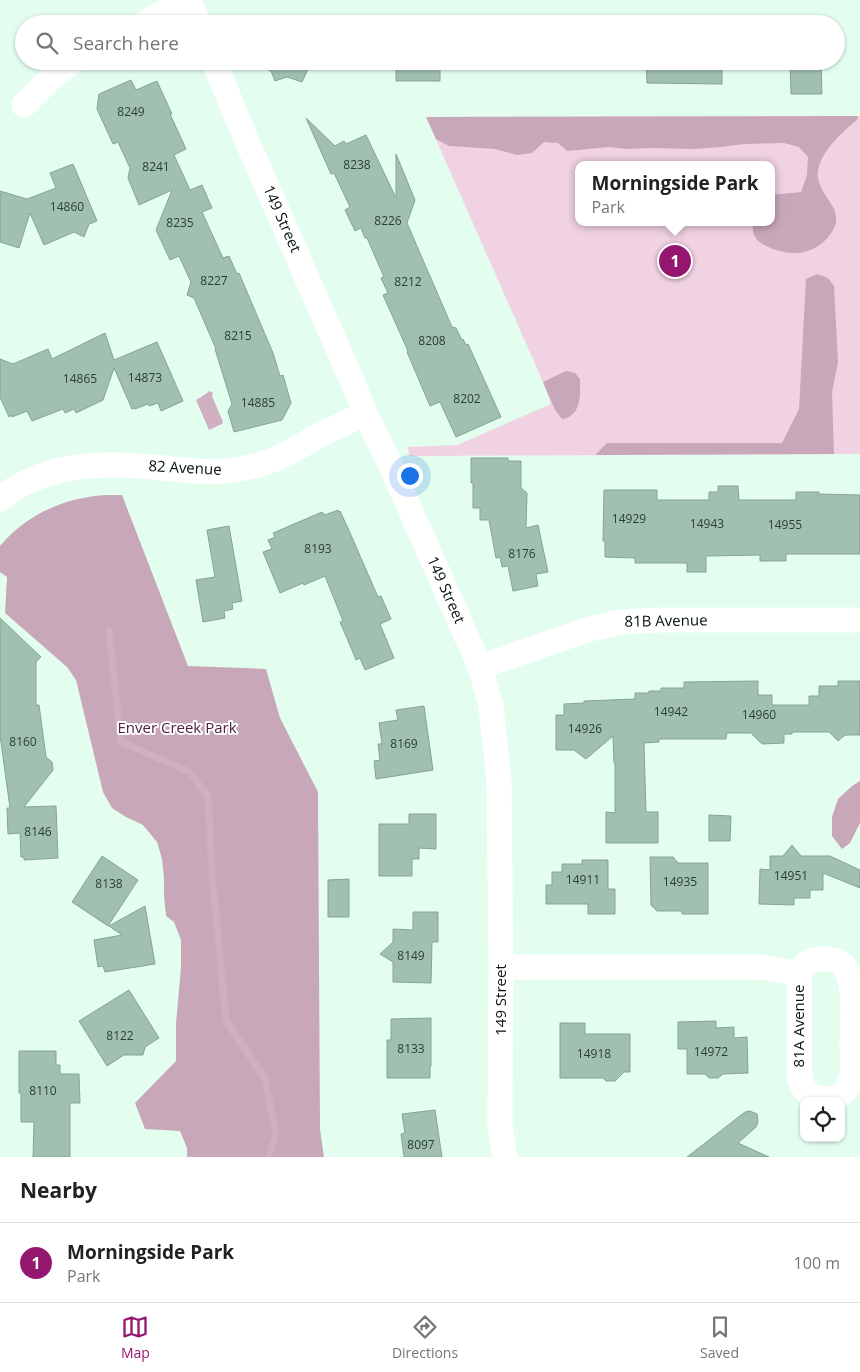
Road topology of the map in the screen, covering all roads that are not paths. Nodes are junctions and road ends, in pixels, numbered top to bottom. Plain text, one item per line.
1 (188, 0) edge
2 (160, 15) edge
3 (195, 15) edge
4 (62, 70) edge
5 (218, 70) edge
6 (24, 105) dead end
7 (365, 413) junction
8 (0, 499) edge
9 (860, 620) edge
10 (480, 667) junction
11 (501, 967) junction
12 (799, 974) junction
13 (505, 1157) edge

1 - 2 street
1 - 3 street
4 - 6 street
5 - 7 street, 149 Street
7 - 8 street, 82 Avenue
7 - 10 street, 149 Street
9 - 10 street, 81B Avenue
10 - 11 street, 149 Street
11 - 12 street, 81A Avenue
11 - 13 street, 149 Street
12 - 12 street, 81A Avenue

